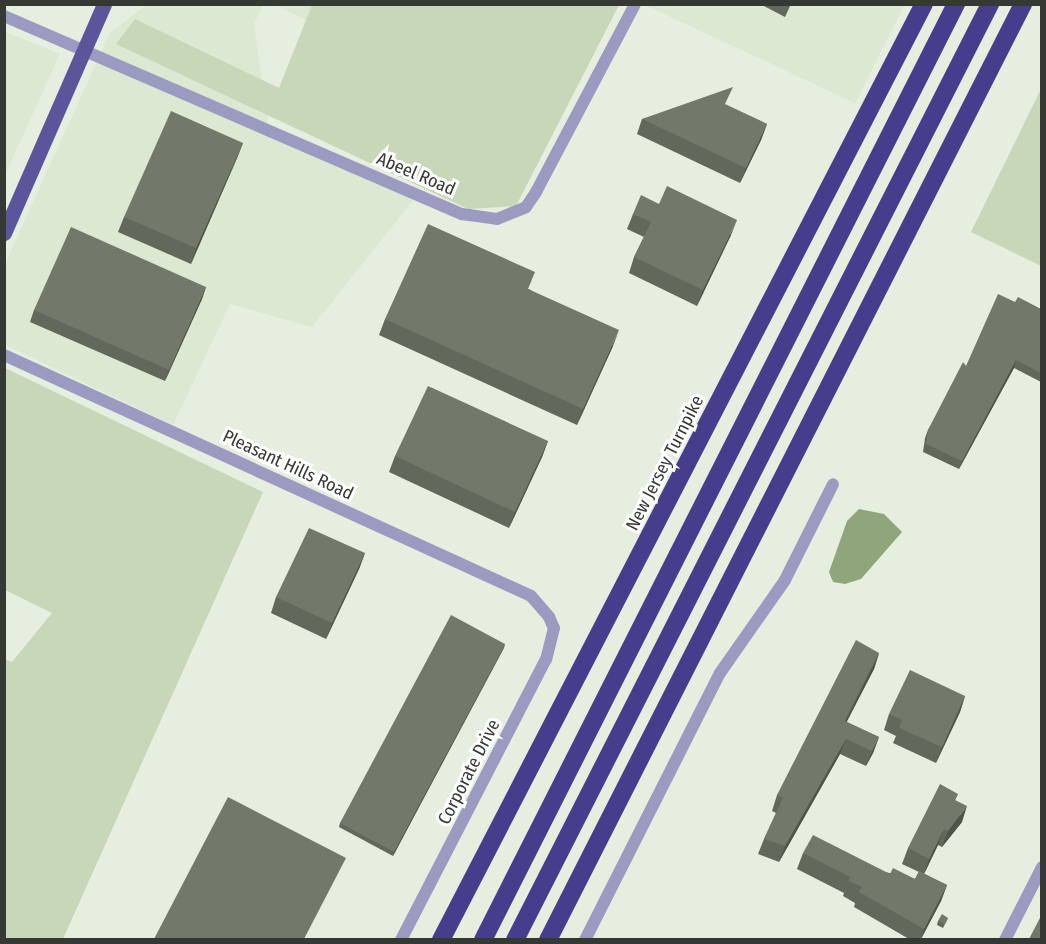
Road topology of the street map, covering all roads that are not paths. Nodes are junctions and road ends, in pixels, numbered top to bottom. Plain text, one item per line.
1 (104, 4) edge
2 (635, 4) edge
3 (924, 4) edge
4 (956, 4) edge
5 (990, 4) edge
6 (1023, 4) edge
7 (4, 16) edge
8 (84, 49) junction
9 (4, 233) edge
10 (4, 355) edge
11 (833, 484) dead end
12 (549, 617) joint
13 (1041, 867) edge
14 (401, 939) edge
15 (441, 939) edge
16 (483, 939) edge
17 (515, 939) edge
18 (548, 939) edge
19 (585, 939) edge
20 (1005, 939) edge

1 - 8 main road
2 - 8 street, Abeel Road
3 - 15 highway, New Jersey Turnpike
4 - 16 highway
5 - 17 highway
6 - 18 highway
7 - 8 street, Abeel Road
8 - 9 main road
10 - 12 street, Pleasant Hills Road
11 - 19 street
12 - 14 street, Corporate Drive
13 - 20 street

